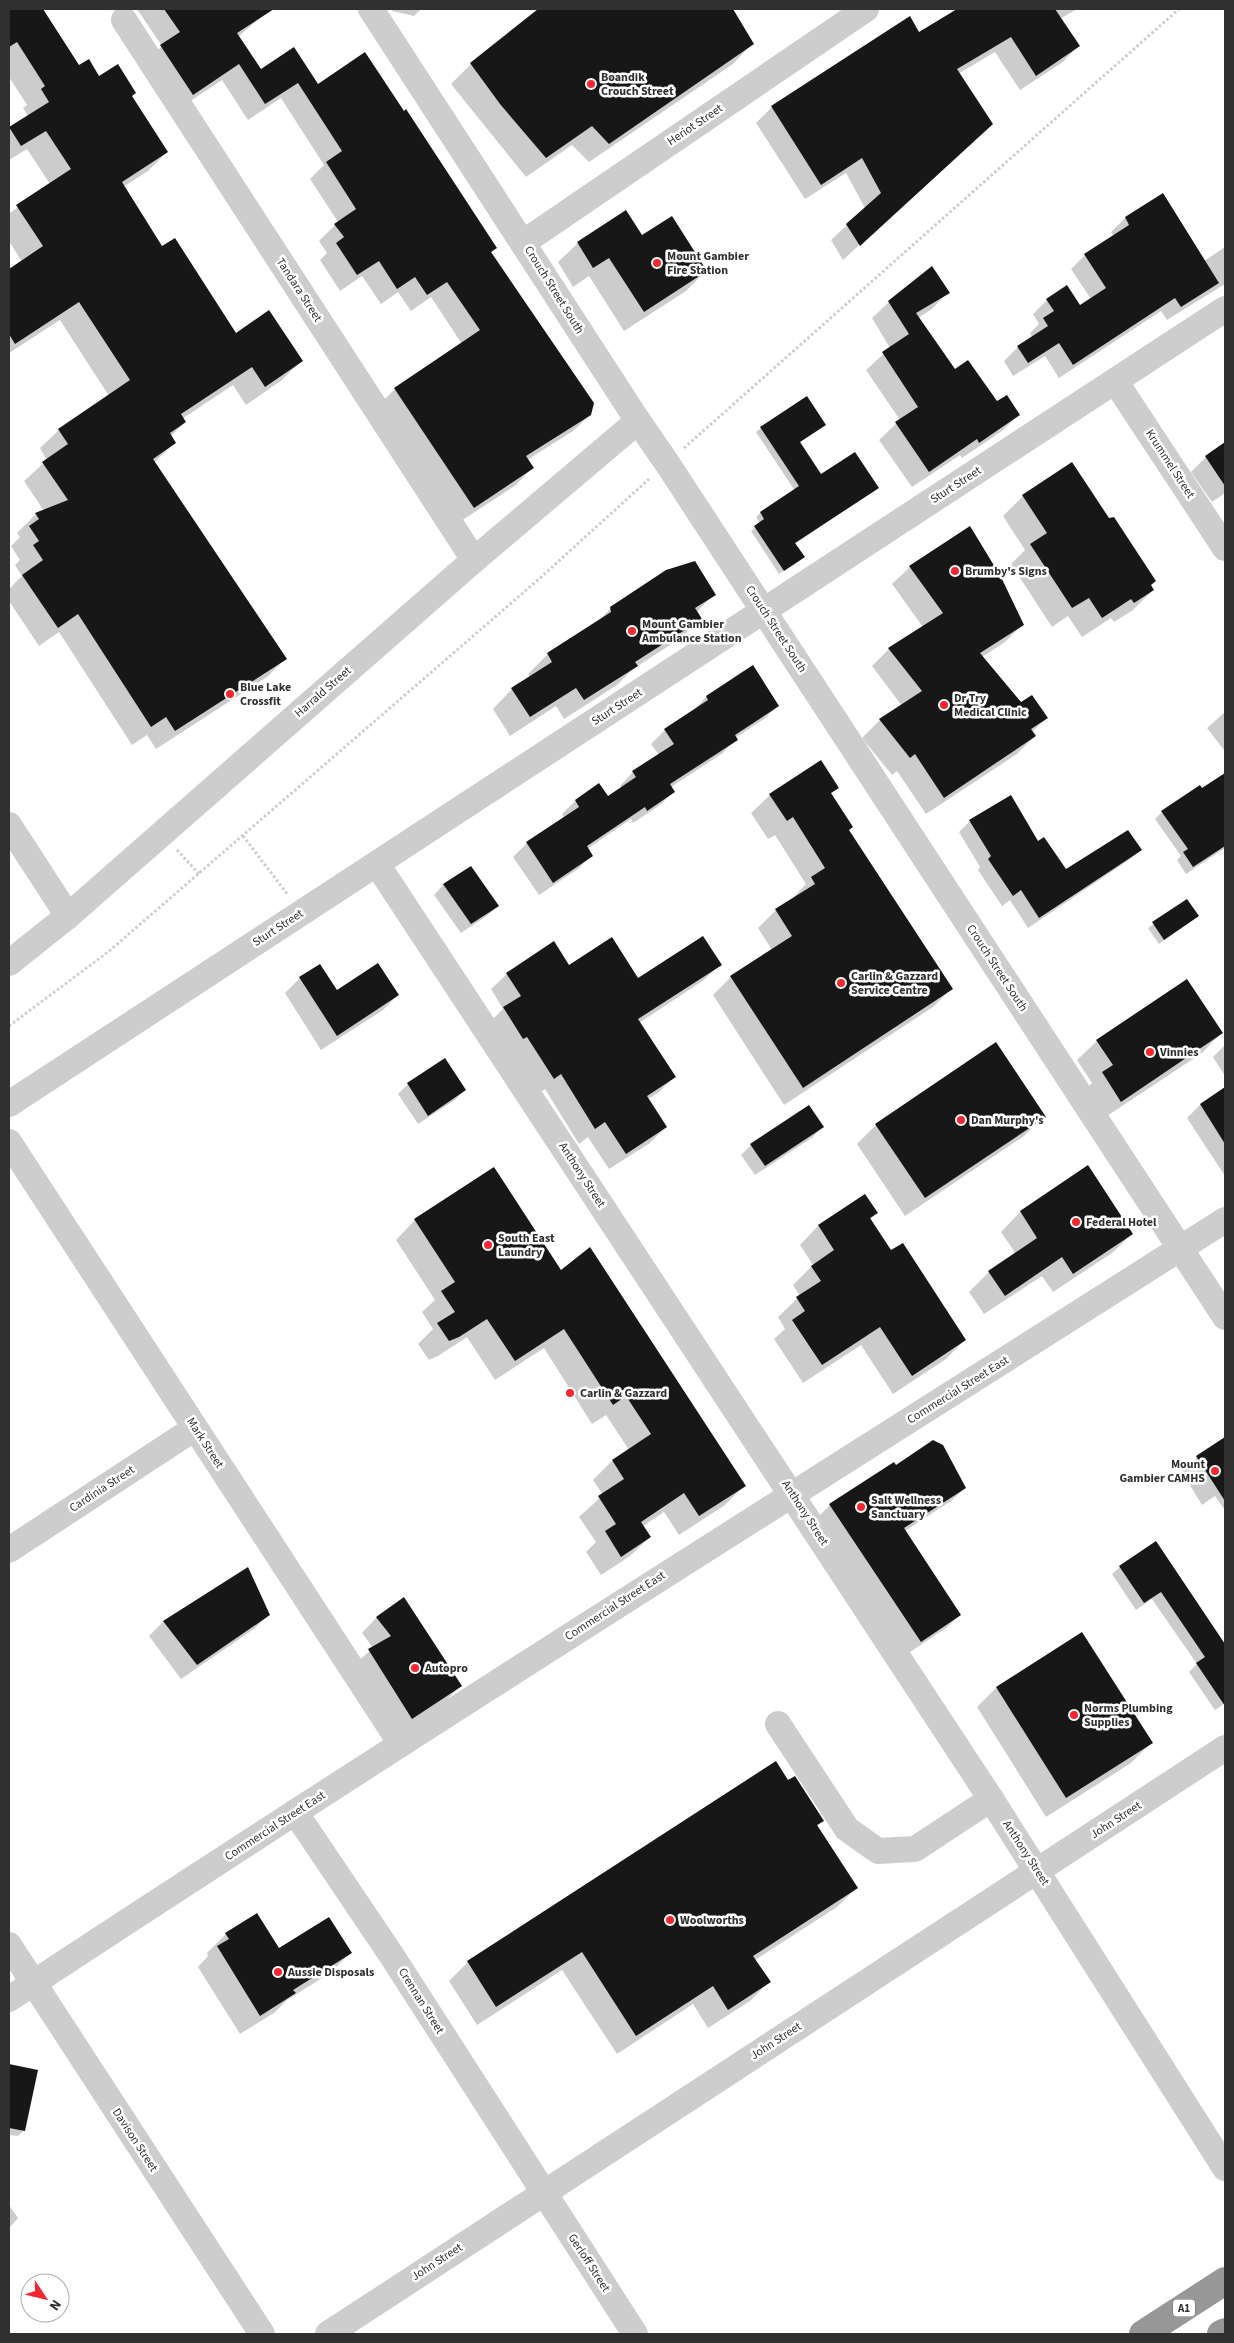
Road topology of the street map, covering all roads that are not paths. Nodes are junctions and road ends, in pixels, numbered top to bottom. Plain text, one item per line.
1 (372, 9) edge
2 (866, 9) edge
3 (124, 20) dead end
4 (524, 242) junction
5 (1225, 309) edge
6 (1115, 381) junction
7 (638, 420) junction
8 (1225, 548) edge
9 (474, 560) junction
10 (764, 611) junction
11 (9, 826) edge
12 (377, 864) junction
13 (68, 916) junction
14 (9, 963) edge
15 (9, 1104) edge
16 (9, 1142) edge
17 (1225, 1220) edge
18 (1181, 1248) junction
19 (1225, 1316) edge
20 (195, 1428) junction
21 (793, 1495) junction
22 (9, 1550) edge
23 (778, 1724) dead end
24 (401, 1744) junction
25 (1225, 1748) edge
26 (991, 1799) junction
27 (295, 1812) junction
28 (1038, 1871) junction
29 (9, 1945) edge
30 (33, 1983) junction
31 (9, 1998) edge
32 (1225, 2168) edge
33 (543, 2193) junction
34 (1225, 2281) edge
35 (1225, 2332) edge
36 (262, 2334) edge
37 (328, 2334) edge
38 (635, 2334) edge
39 (1143, 2334) edge
40 (1222, 2334) edge

1 - 4 street, Crouch Street South
2 - 4 street, Heriot Street
3 - 9 street, Tandara Street
4 - 7 street, Crouch Street South
5 - 6 street, Sturt Street
6 - 8 street, Krummel Street
6 - 10 street, Sturt Street
7 - 9 street, Harrald Street
7 - 10 street, Crouch Street South
9 - 13 street, Harrald Street
10 - 12 street, Sturt Street
10 - 18 street, Crouch Street South
11 - 13 street
12 - 15 street, Sturt Street
12 - 21 street, Anthony Street
13 - 14 street, Harrald Street
16 - 20 street, Mark Street
17 - 18 street, Commercial Street East
18 - 19 street, Crouch Street South
18 - 21 street, Commercial Street East
20 - 22 street, Cardinia Street
20 - 24 street, Mark Street
21 - 24 street, Commercial Street East
21 - 26 street, Anthony Street
23 - 26 street
24 - 27 street, Commercial Street East
25 - 28 street, John Street
26 - 28 street, Anthony Street
27 - 30 street, Commercial Street East
27 - 33 street, Crennan Street
28 - 32 street, Anthony Street
28 - 33 street, John Street
29 - 30 street, Davison Street
30 - 31 street, Commercial Street East
30 - 36 street, Davison Street
33 - 37 street, John Street
33 - 38 street, Gerloff Street
34 - 39 highway, A1
35 - 40 highway

